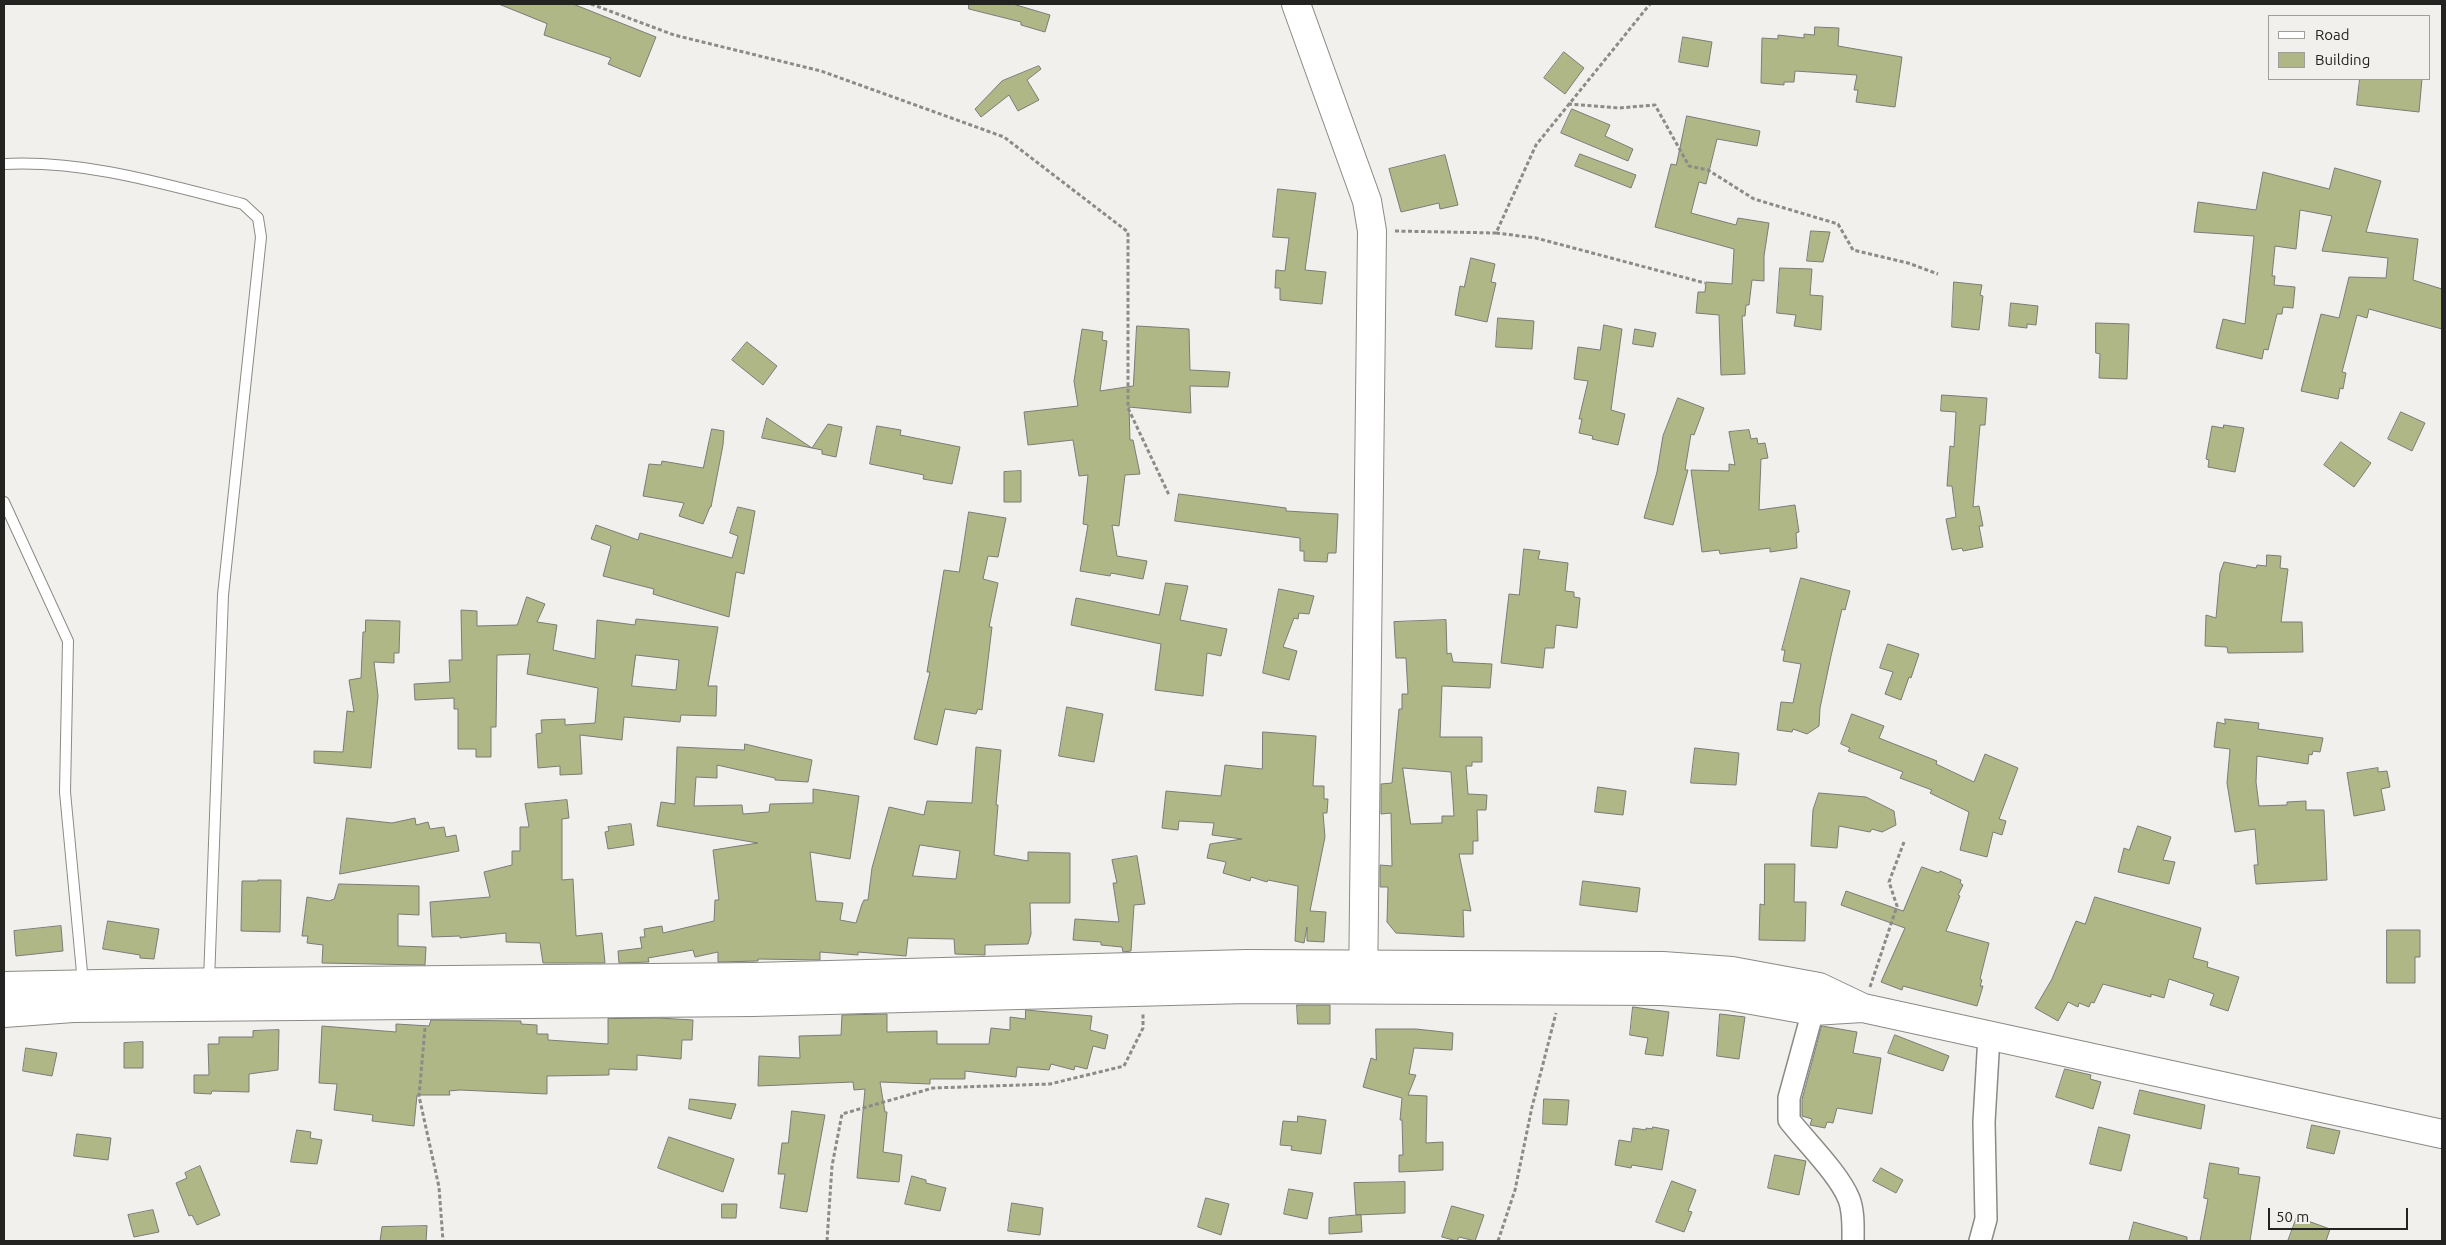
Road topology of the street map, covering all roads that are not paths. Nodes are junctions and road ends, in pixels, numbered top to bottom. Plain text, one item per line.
1 (1296, 4) edge
2 (4, 164) edge
3 (4, 502) edge
4 (1363, 977) junction
5 (83, 984) junction
6 (208, 995) junction
7 (4, 997) edge
8 (1816, 999) junction
9 (1989, 1036) junction
10 (2442, 1134) edge
11 (1852, 1241) edge
12 (1980, 1241) edge

1 - 4 main road
2 - 6 lane
3 - 5 lane
4 - 6 main road
4 - 6 main road
4 - 8 main road
4 - 8 main road
5 - 6 main road
5 - 7 main road
6 - 7 main road
8 - 9 main road
8 - 11 street
9 - 10 main road
9 - 12 street

